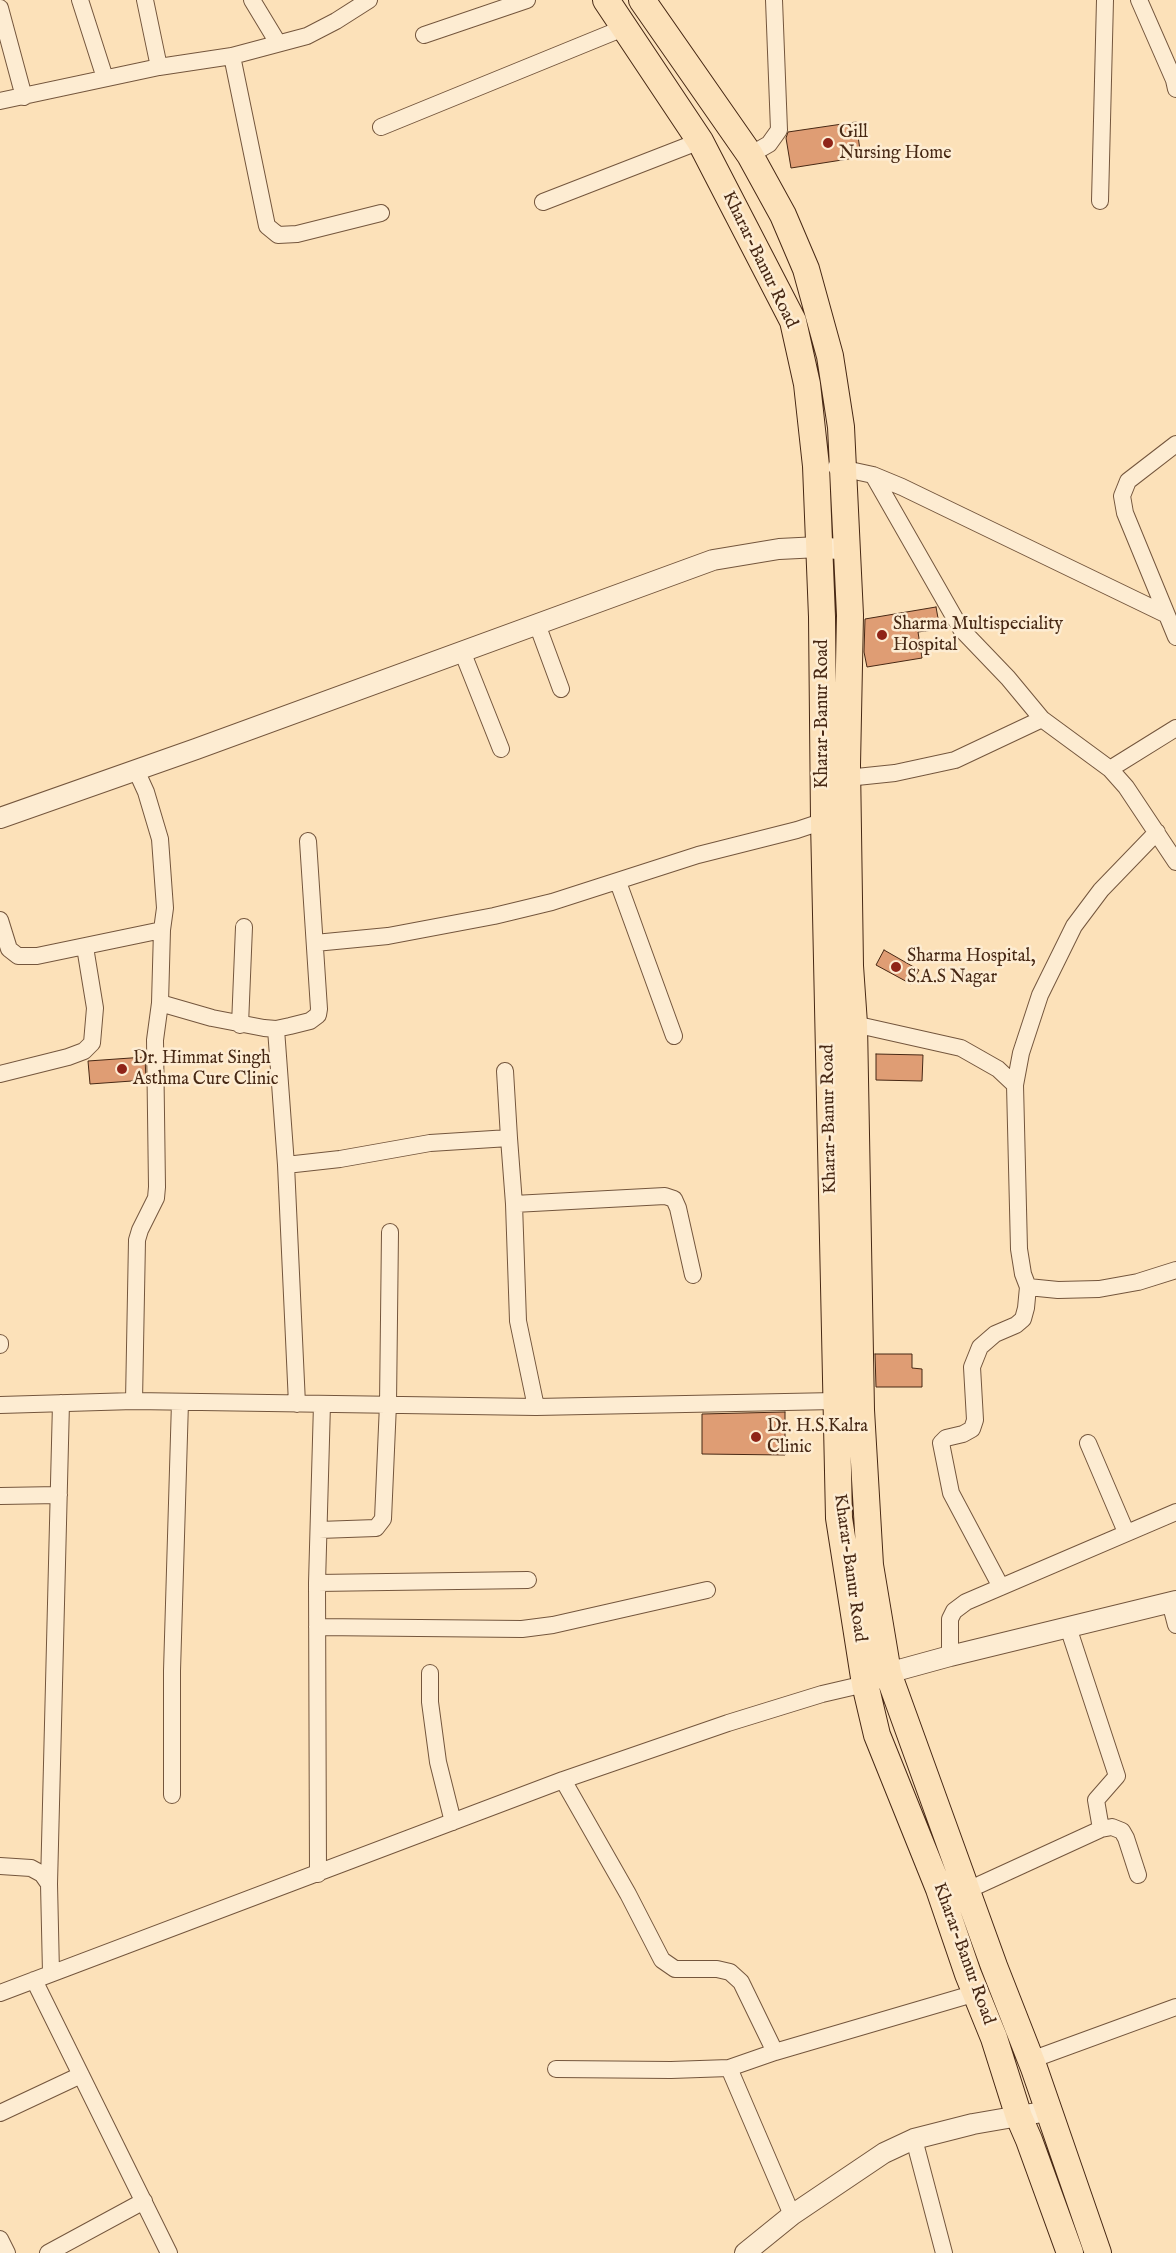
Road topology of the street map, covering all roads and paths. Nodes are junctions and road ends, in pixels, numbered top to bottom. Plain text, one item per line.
1 (80, 0) edge
2 (145, 0) edge
3 (252, 0) edge
4 (369, 0) edge
5 (526, 0) edge
6 (606, 0) edge
7 (642, 0) edge
8 (774, 0) edge
9 (1105, 0) edge
10 (1139, 0) edge
11 (0, 8) edge
12 (626, 28) junction
13 (424, 35) dead end
14 (278, 43) junction
15 (232, 56) junction
16 (159, 67) junction
17 (105, 78) junction
18 (1176, 88) edge
19 (24, 97) junction
20 (0, 101) edge
21 (381, 127) dead end
22 (700, 141) junction
23 (750, 156) junction
24 (1100, 201) dead end
25 (543, 202) dead end
26 (381, 213) dead end
27 (1176, 444) edge
28 (816, 466) junction
29 (844, 468) junction
30 (873, 475) junction
31 (820, 547) junction
32 (847, 550) junction
33 (1165, 614) junction
34 (536, 624) junction
35 (1176, 637) edge
36 (462, 652) junction
37 (561, 689) dead end
38 (1042, 719) junction
39 (1176, 728) edge
40 (501, 749) dead end
41 (1110, 769) junction
42 (136, 770) junction
43 (847, 778) junction
44 (0, 818) edge
45 (824, 821) junction
46 (1157, 832) junction
47 (308, 841) dead end
48 (1176, 862) edge
49 (618, 882) junction
50 (0, 920) edge
51 (244, 927) dead end
52 (162, 930) junction
53 (315, 943) junction
54 (85, 947) junction
55 (160, 1003) junction
56 (854, 1024) junction
57 (240, 1025) junction
58 (276, 1029) junction
59 (674, 1036) dead end
60 (505, 1071) dead end
61 (0, 1074) edge
62 (1015, 1085) junction
63 (508, 1138) junction
64 (286, 1165) junction
65 (514, 1204) junction
66 (390, 1232) dead end
67 (1176, 1270) edge
68 (693, 1275) dead end
69 (1028, 1287) junction
70 (134, 1401) junction
71 (180, 1402) junction
72 (835, 1402) junction
73 (61, 1403) junction
74 (296, 1404) junction
75 (322, 1404) junction
76 (388, 1404) junction
77 (0, 1405) edge
78 (536, 1407) junction
79 (1088, 1443) dead end
80 (58, 1495) junction
81 (0, 1496) edge
82 (1176, 1512) edge
83 (319, 1530) junction
84 (1126, 1532) junction
85 (528, 1580) dead end
86 (317, 1584) junction
87 (1000, 1587) junction
88 (707, 1590) dead end
89 (1173, 1602) edge
90 (1176, 1625) edge
91 (317, 1627) junction
92 (1068, 1627) junction
93 (950, 1656) junction
94 (430, 1673) dead end
95 (876, 1679) junction
96 (562, 1780) junction
97 (172, 1796) dead end
98 (453, 1822) junction
99 (1101, 1829) junction
100 (0, 1866) edge
101 (318, 1874) junction
102 (1138, 1874) dead end
103 (49, 1884) junction
104 (968, 1890) junction
105 (51, 1974) junction
106 (34, 1980) junction
107 (0, 1993) edge
108 (976, 1993) junction
109 (1176, 2007) edge
110 (774, 2052) junction
111 (1032, 2064) junction
112 (729, 2068) junction
113 (556, 2069) dead end
114 (81, 2075) junction
115 (1048, 2110) junction
116 (0, 2113) edge
117 (1019, 2117) junction
118 (914, 2139) junction
119 (144, 2201) junction
120 (792, 2215) junction
121 (0, 2239) edge
122 (7, 2253) edge
123 (48, 2253) edge
124 (169, 2253) edge
125 (745, 2253) edge
126 (944, 2253) edge
127 (1070, 2253) edge
128 (1098, 2253) edge

1 - 17 street
2 - 16 street
3 - 14 street
4 - 14 street
5 - 13 street
6 - 12 highway, Kharar-Banur Road
7 - 23 highway
8 - 23 street
9 - 24 street
10 - 18 street
11 - 19 street
12 - 21 street
12 - 22 highway, Kharar-Banur Road
14 - 15 street
15 - 16 street
15 - 26 street
16 - 17 street
17 - 19 street
19 - 20 street
22 - 25 street
22 - 28 highway, Kharar-Banur Road
23 - 29 highway
27 - 33 street
28 - 29 street
28 - 31 highway, Kharar-Banur Road
29 - 30 street
29 - 32 highway
30 - 33 street
30 - 38 street
31 - 32 street
31 - 34 street
31 - 45 highway, Kharar-Banur Road
32 - 43 highway
33 - 35 street
34 - 36 street
34 - 37 street
36 - 40 street
36 - 42 street
38 - 41 street
38 - 43 street
39 - 41 street
41 - 46 street
42 - 44 street
42 - 52 street
43 - 56 highway
45 - 49 street
45 - 72 highway, Kharar-Banur Road
46 - 48 street
46 - 62 street
47 - 53 street
49 - 53 street
49 - 59 street
50 - 54 street
51 - 57 street
52 - 54 street
52 - 55 street
53 - 58 street
54 - 61 street
55 - 57 street
55 - 70 street
56 - 62 street
56 - 95 highway
57 - 58 street
58 - 64 street
60 - 63 street
62 - 69 street
63 - 64 street
63 - 65 street
64 - 74 street
65 - 68 street
65 - 78 street
66 - 76 street
67 - 69 street
69 - 87 street
70 - 71 street
70 - 73 street
71 - 74 street
71 - 97 street
72 - 78 street
72 - 95 highway, Kharar-Banur Road
73 - 77 street
73 - 80 street
74 - 75 street
75 - 76 street
75 - 83 street
76 - 78 street
76 - 83 street
79 - 84 street
80 - 81 street
80 - 103 street
82 - 84 street
83 - 86 street
84 - 87 street
85 - 86 street
86 - 91 street
87 - 93 street
88 - 91 street
89 - 90 street
89 - 92 street
91 - 101 street
92 - 93 street
92 - 99 street
93 - 95 street
94 - 98 street
95 - 96 street
95 - 104 highway
95 - 108 highway, Kharar-Banur Road
96 - 98 street
96 - 110 street
98 - 101 street
99 - 102 street
99 - 104 street
100 - 103 street
101 - 105 street
103 - 105 street
104 - 111 highway
105 - 106 street
106 - 107 street
106 - 114 street
108 - 110 street
108 - 117 highway, Kharar-Banur Road
109 - 111 street
110 - 112 street
111 - 115 highway
112 - 113 street
112 - 120 street
114 - 116 street
114 - 119 street
115 - 117 street
115 - 128 highway
117 - 118 street
117 - 127 highway, Kharar-Banur Road
118 - 120 street
118 - 126 street
119 - 123 street
119 - 124 street
120 - 125 street
121 - 122 street

